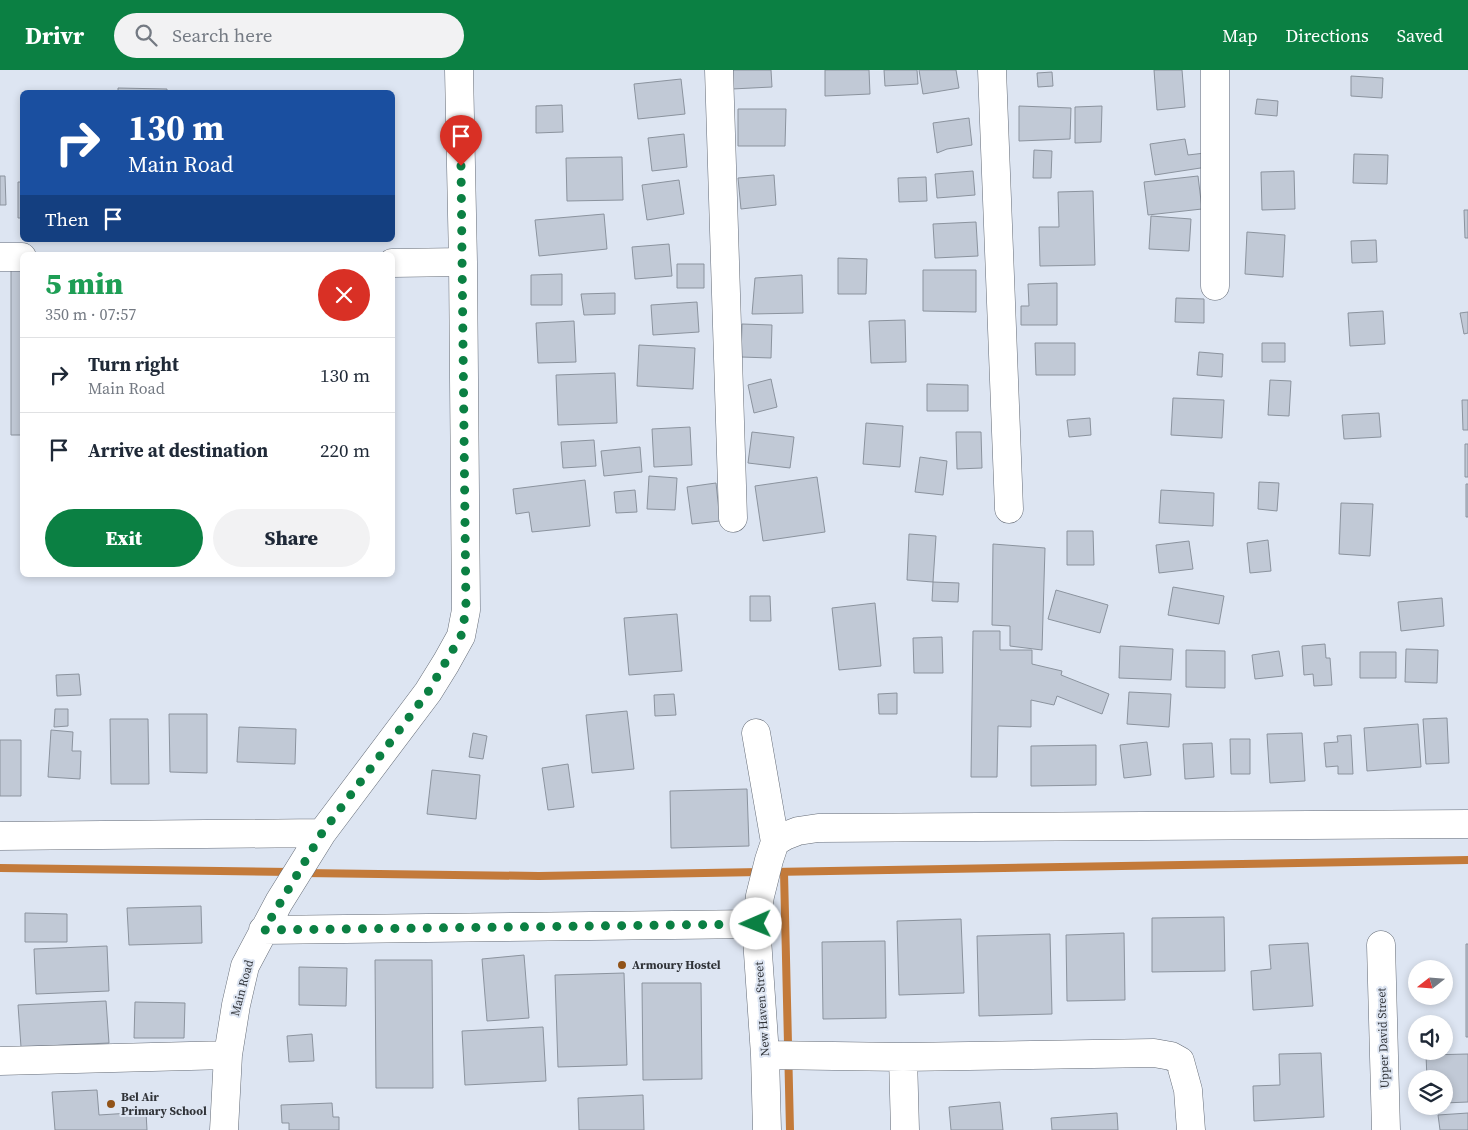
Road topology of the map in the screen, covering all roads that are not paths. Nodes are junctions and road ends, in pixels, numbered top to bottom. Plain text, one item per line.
1 (459, 70) edge
2 (720, 70) edge
3 (992, 70) edge
4 (1215, 70) edge
5 (0, 257) edge
6 (20, 257) edge
7 (463, 262) junction
8 (395, 263) edge
9 (1216, 286) dead end
10 (1009, 509) dead end
11 (733, 518) dead end
12 (756, 733) dead end
13 (1468, 824) edge
14 (322, 833) junction
15 (0, 836) edge
16 (772, 851) junction
17 (756, 924) junction
18 (264, 930) junction
19 (1381, 945) dead end
20 (228, 1055) junction
21 (773, 1055) junction
22 (902, 1057) junction
23 (0, 1061) edge
24 (224, 1130) edge
25 (767, 1130) edge
26 (905, 1130) edge
27 (1191, 1130) edge
28 (1386, 1130) edge

1 - 7 street, Main Road
2 - 11 street
3 - 10 street
4 - 9 street
5 - 6 street
7 - 8 street
7 - 14 street, Main Road
12 - 16 street
13 - 16 street
14 - 15 street
14 - 18 street, Main Road
16 - 17 street, New Haven Street
17 - 18 street
17 - 21 street, New Haven Street
18 - 20 street, Main Road
19 - 28 street, Upper David Street
20 - 23 street
20 - 24 street, Main Road
21 - 22 street
21 - 25 street, New Haven Street
22 - 26 street
22 - 27 street

